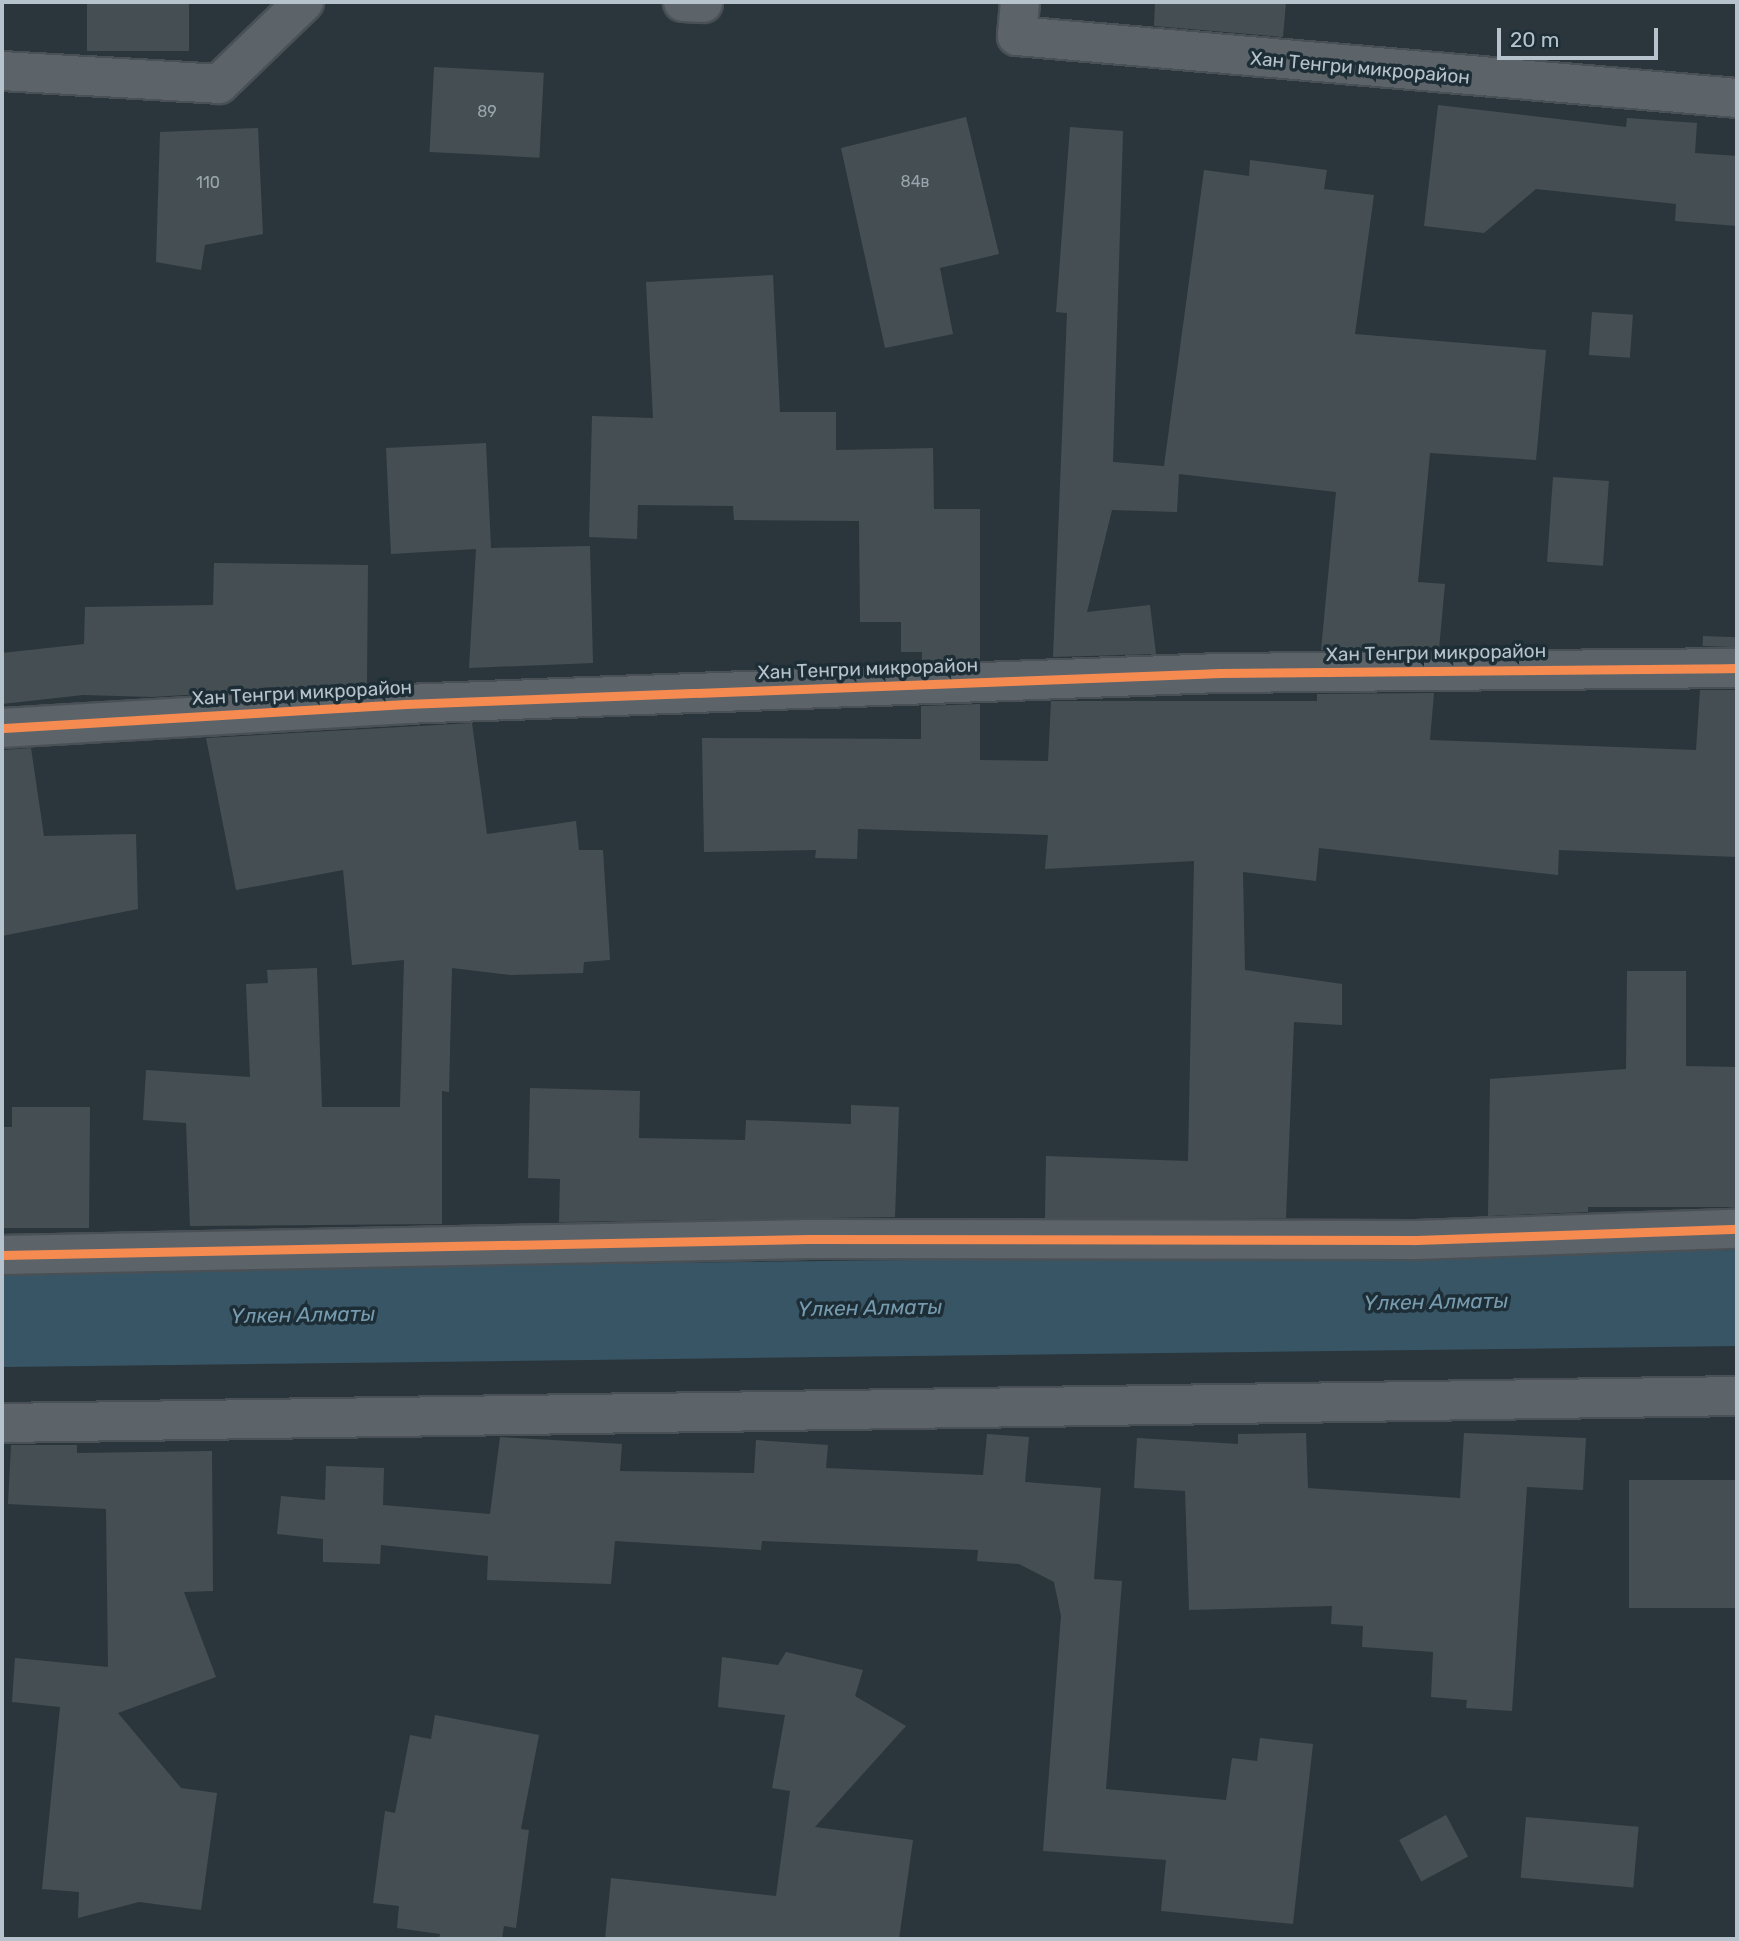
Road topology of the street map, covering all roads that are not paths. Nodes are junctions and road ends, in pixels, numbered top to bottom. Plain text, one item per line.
1 (304, 2) edge
2 (1020, 2) edge
3 (2, 71) edge
4 (1737, 98) edge
5 (1737, 668) edge
6 (2, 728) edge
7 (1737, 1230) edge
8 (2, 1255) edge
9 (1737, 1396) edge
10 (2, 1423) edge

1 - 3 street
2 - 4 street, Хан Тенгри микрорайон
5 - 6 street, Хан Тенгри микрорайон
7 - 8 street
9 - 10 street

